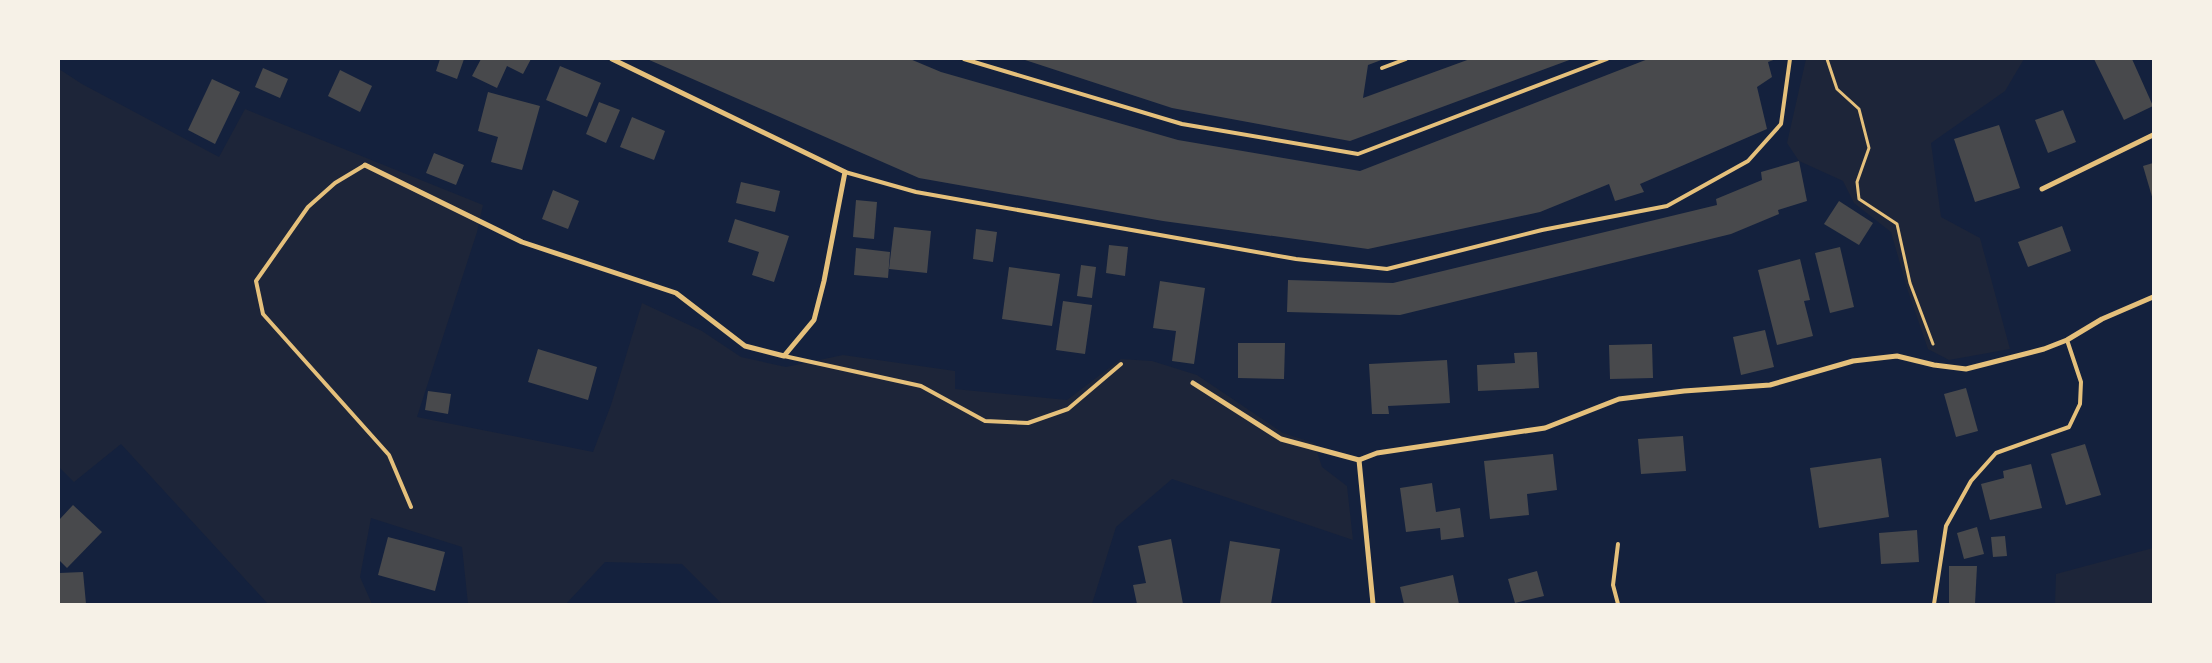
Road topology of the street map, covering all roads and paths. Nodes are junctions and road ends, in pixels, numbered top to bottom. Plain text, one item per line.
1 (612, 59) edge
2 (964, 59) edge
3 (1406, 59) edge
4 (1607, 59) edge
5 (1790, 59) edge
6 (1827, 59) edge
7 (1382, 68) dead end
8 (2153, 135) edge
9 (365, 165) joint
10 (845, 172) junction
11 (2042, 188) dead end
12 (2153, 297) edge
13 (2067, 340) junction
14 (784, 356) junction
15 (1121, 364) dead end
16 (1934, 365) junction
17 (1193, 383) dead end
18 (1359, 460) junction
19 (411, 506) dead end
20 (1618, 544) dead end
21 (1373, 604) edge
22 (1618, 604) edge
23 (1934, 604) edge

1 - 10 street
2 - 4 lane
3 - 7 lane
5 - 10 lane
6 - 16 path
8 - 11 street
9 - 14 street
9 - 19 lane
10 - 14 street
12 - 13 street
13 - 16 street
13 - 23 lane
14 - 15 lane
16 - 18 street
17 - 18 street
18 - 21 street
20 - 22 lane

